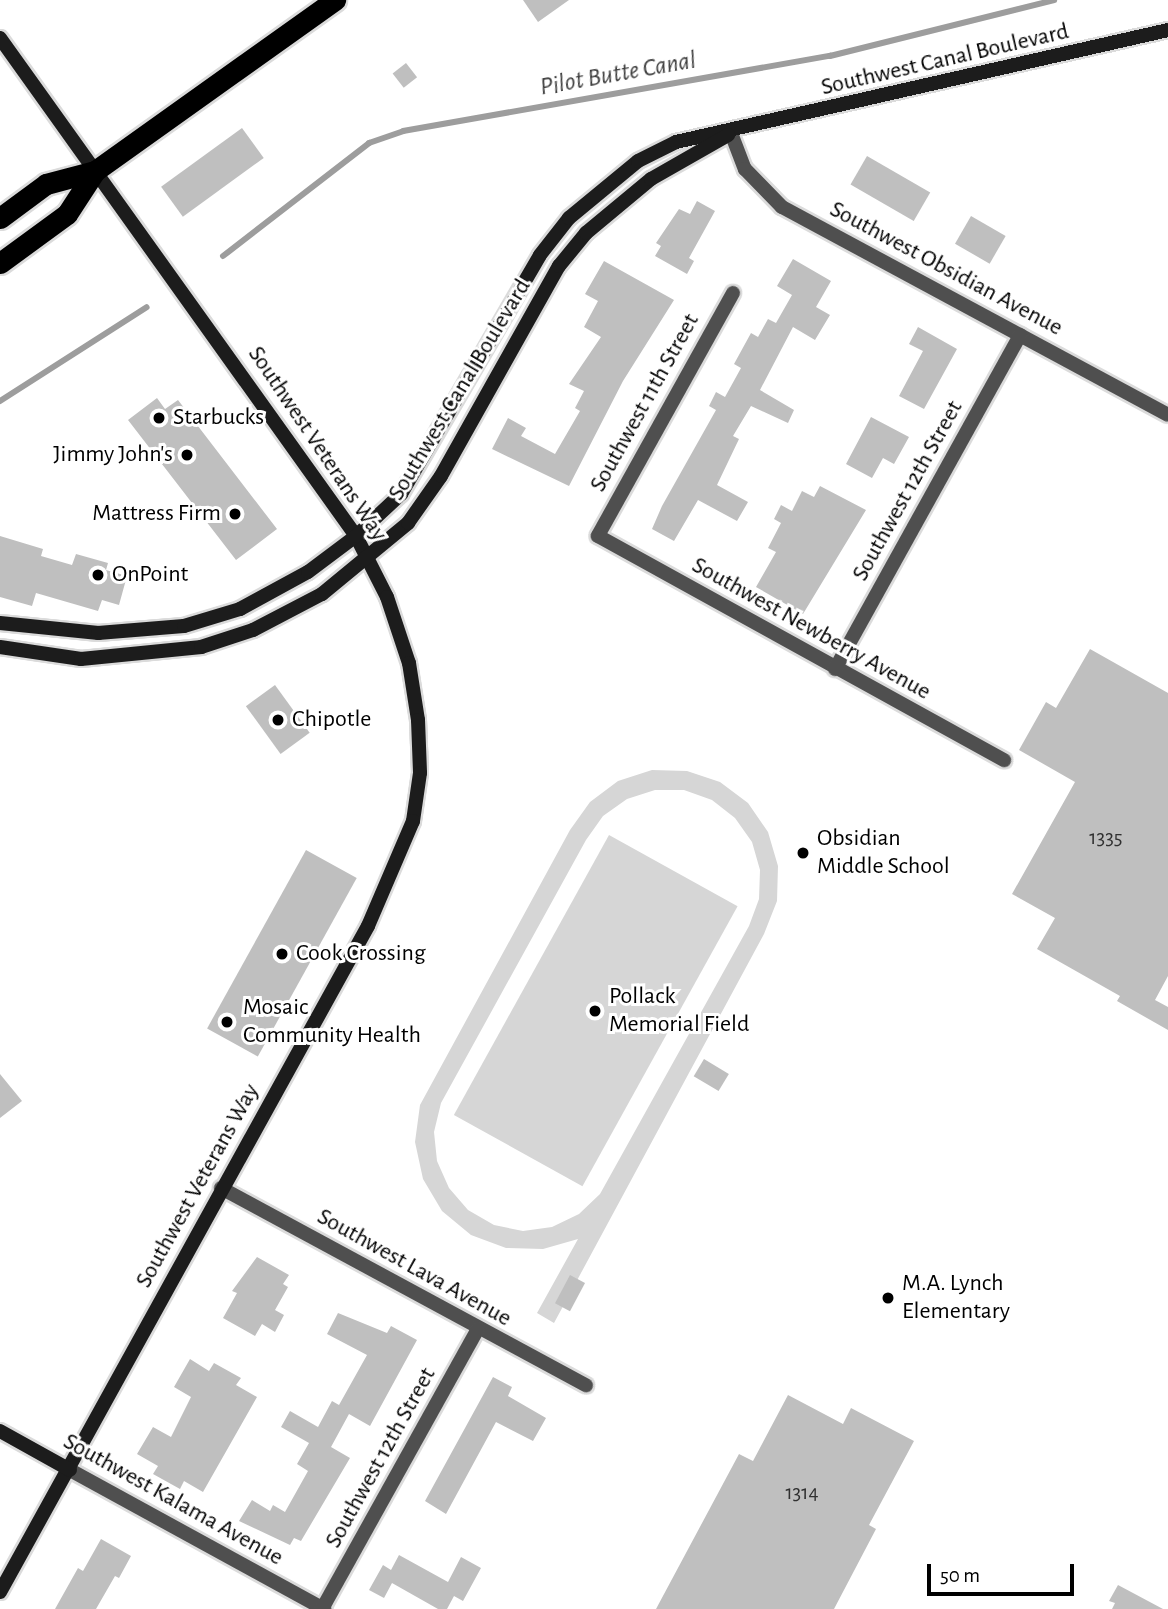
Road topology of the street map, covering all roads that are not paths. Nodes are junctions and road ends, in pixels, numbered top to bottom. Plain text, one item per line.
1 (335, 0) edge
2 (1168, 30) edge
3 (0, 38) edge
4 (732, 133) junction
5 (95, 171) junction
6 (0, 218) edge
7 (0, 263) edge
8 (733, 293) dead end
9 (1020, 335) junction
10 (1168, 415) edge
11 (356, 536) junction
12 (597, 536) joint
13 (369, 559) junction
14 (0, 623) edge
15 (0, 647) edge
16 (835, 669) junction
17 (1004, 760) dead end
18 (221, 1188) junction
19 (478, 1329) junction
20 (586, 1385) dead end
21 (0, 1431) edge
22 (70, 1470) junction
23 (0, 1592) edge
24 (323, 1609) edge

1 - 5 highway
2 - 4 main road, Southwest Canal Boulevard
3 - 5 main road, Southwest Veterans Way
4 - 9 street, Southwest Obsidian Avenue
4 - 11 main road, Southwest Canal Boulevard
4 - 13 main road, Southwest Canal Boulevard
5 - 6 highway
5 - 7 highway
5 - 11 main road, Southwest Veterans Way
8 - 12 street, Southwest 11th Street
9 - 10 street, Southwest Obsidian Avenue
9 - 16 street, Southwest 12th Street
11 - 13 main road, Southwest Veterans Way
11 - 14 main road, Southwest Canal Boulevard
12 - 16 street, Southwest Newberry Avenue
13 - 15 main road, Southwest Canal Boulevard
13 - 18 main road, Southwest Veterans Way
16 - 17 street, Southwest Newberry Avenue
18 - 19 street, Southwest Lava Avenue
18 - 22 main road, Southwest Veterans Way
19 - 20 street, Southwest Lava Avenue
19 - 24 street, Southwest 12th Street
21 - 22 main road, Southwest Kalama Avenue
22 - 23 main road, Southwest Veterans Way
22 - 24 street, Southwest Kalama Avenue

